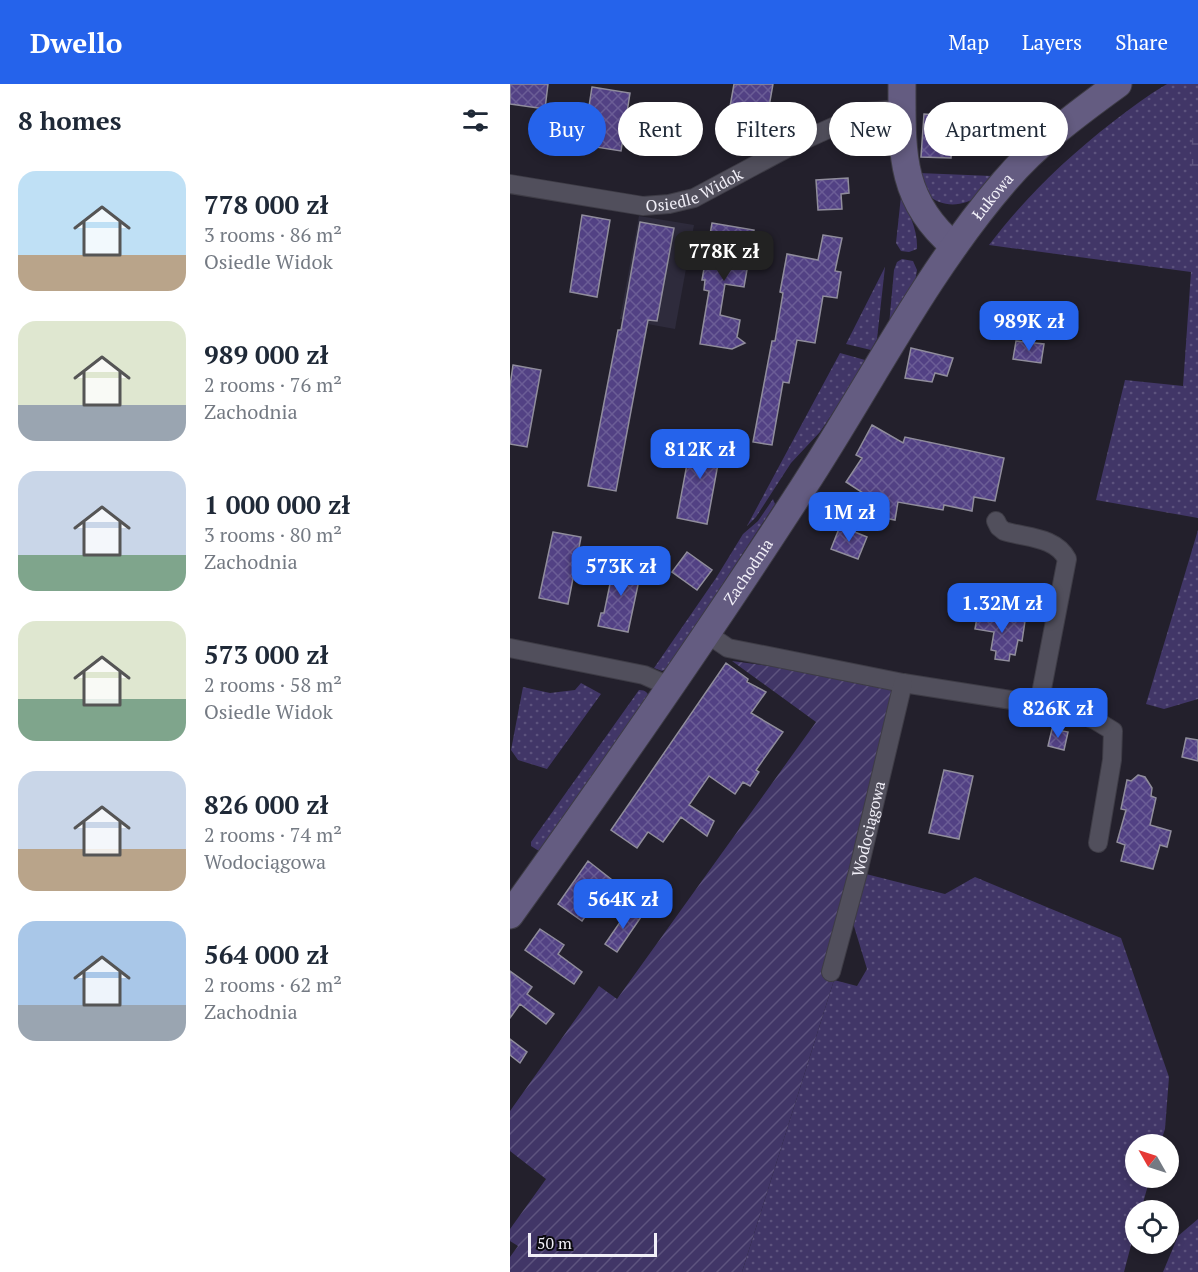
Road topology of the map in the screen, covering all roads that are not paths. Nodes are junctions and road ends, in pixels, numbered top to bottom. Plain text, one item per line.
1 (1118, 84) edge
2 (902, 96) edge
3 (510, 184) edge
4 (954, 246) junction
5 (996, 521) dead end
6 (706, 633) junction
7 (510, 648) edge
8 (903, 683) junction
9 (671, 687) junction
10 (1039, 704) junction
11 (1098, 843) dead end
12 (510, 915) edge
13 (831, 972) dead end

1 - 4 street, Łukowa
2 - 3 street, Osiedle Widok
2 - 4 street
4 - 6 street, Zachodnia
5 - 10 street
6 - 8 street
6 - 9 street, Zachodnia
7 - 9 street
8 - 10 street
8 - 13 street, Wodociągowa
9 - 12 street, Zachodnia
10 - 11 street

